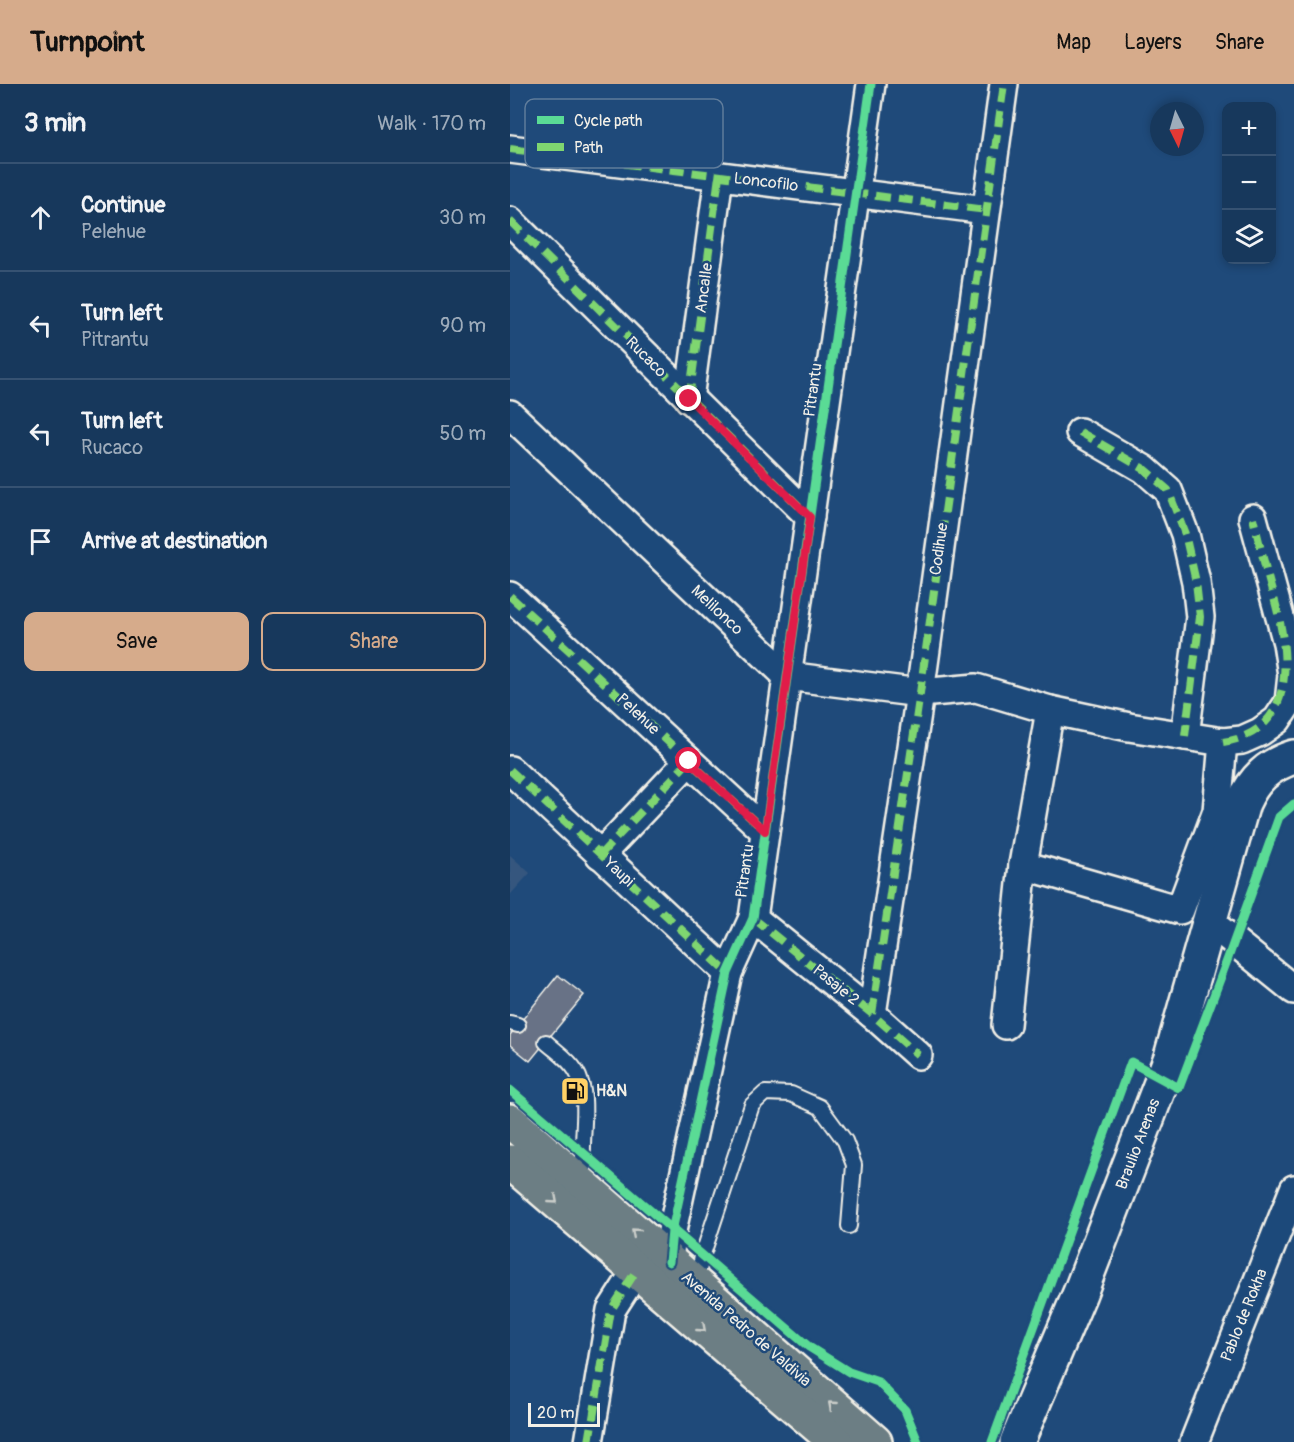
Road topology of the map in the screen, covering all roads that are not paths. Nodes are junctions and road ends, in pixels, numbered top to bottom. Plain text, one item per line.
1 (871, 84) edge
2 (1004, 84) edge
3 (510, 149) edge
4 (525, 151) edge
5 (656, 168) edge
6 (718, 176) junction
7 (856, 194) junction
8 (986, 210) junction
9 (510, 221) edge
10 (689, 399) junction
11 (510, 414) edge
12 (1080, 432) dead end
13 (810, 517) junction
14 (1253, 518) dead end
15 (510, 596) edge
16 (787, 676) junction
17 (920, 693) junction
18 (1050, 710) junction
19 (1185, 736) junction
20 (1223, 742) junction
21 (1294, 757) edge
22 (689, 761) junction
23 (510, 770) edge
24 (765, 831) junction
25 (600, 855) junction
26 (1023, 865) junction
27 (753, 918) junction
28 (1210, 922) junction
29 (728, 973) junction
30 (1294, 990) edge
31 (872, 1014) junction
32 (1006, 1025) dead end
33 (546, 1042) dead end
34 (918, 1055) dead end
35 (510, 1122) edge
36 (510, 1162) edge
37 (585, 1188) junction
38 (1293, 1194) edge
39 (849, 1226) dead end
40 (669, 1262) junction
41 (636, 1271) junction
42 (696, 1285) junction
43 (589, 1442) edge
44 (836, 1442) edge
45 (874, 1442) edge
46 (1017, 1442) edge
47 (1194, 1442) edge

1 - 7 street, Pitrantu
2 - 8 street, Codihue
3 - 4 street, Loncofilo
5 - 6 street, Loncofilo
6 - 7 street, Loncofilo
6 - 10 street, Ancalle
7 - 8 street, Loncofilo
7 - 13 street, Pitrantu
8 - 17 street, Codihue
9 - 10 street, Rucaco
10 - 13 street, Rucaco
11 - 16 street, Melilonco
12 - 19 street
13 - 16 street, Pitrantu
14 - 20 street
15 - 22 street, Pelehue
16 - 17 street
16 - 24 street, Pitrantu
17 - 18 street
17 - 31 street, Codihue
18 - 19 street
18 - 26 street
19 - 20 street
20 - 26 street
21 - 28 street, Braulio Arenas
22 - 24 street, Pelehue
22 - 25 street
23 - 25 street, Yaupi
24 - 27 street, Pitrantu
25 - 29 street, Yaupi
26 - 32 street
27 - 29 street, Pitrantu
27 - 31 street, Pasaje 2
28 - 30 street
28 - 46 street, Braulio Arenas
29 - 40 street, Pitrantu
31 - 34 street, Pasaje 2
33 - 37 lane
35 - 37 main road, Avenida Pedro de Valdivia
36 -> 41 main road, Avenida Pedro de Valdivia
40 -> 37 main road, Avenida Pedro de Valdivia
38 - 47 street, Pablo de Rokha
39 - 42 lane
40 - 42 main road, Avenida Pedro de Valdivia
41 - 43 street
41 -> 44 main road, Avenida Pedro de Valdivia
45 -> 42 main road, Avenida Pedro de Valdivia

